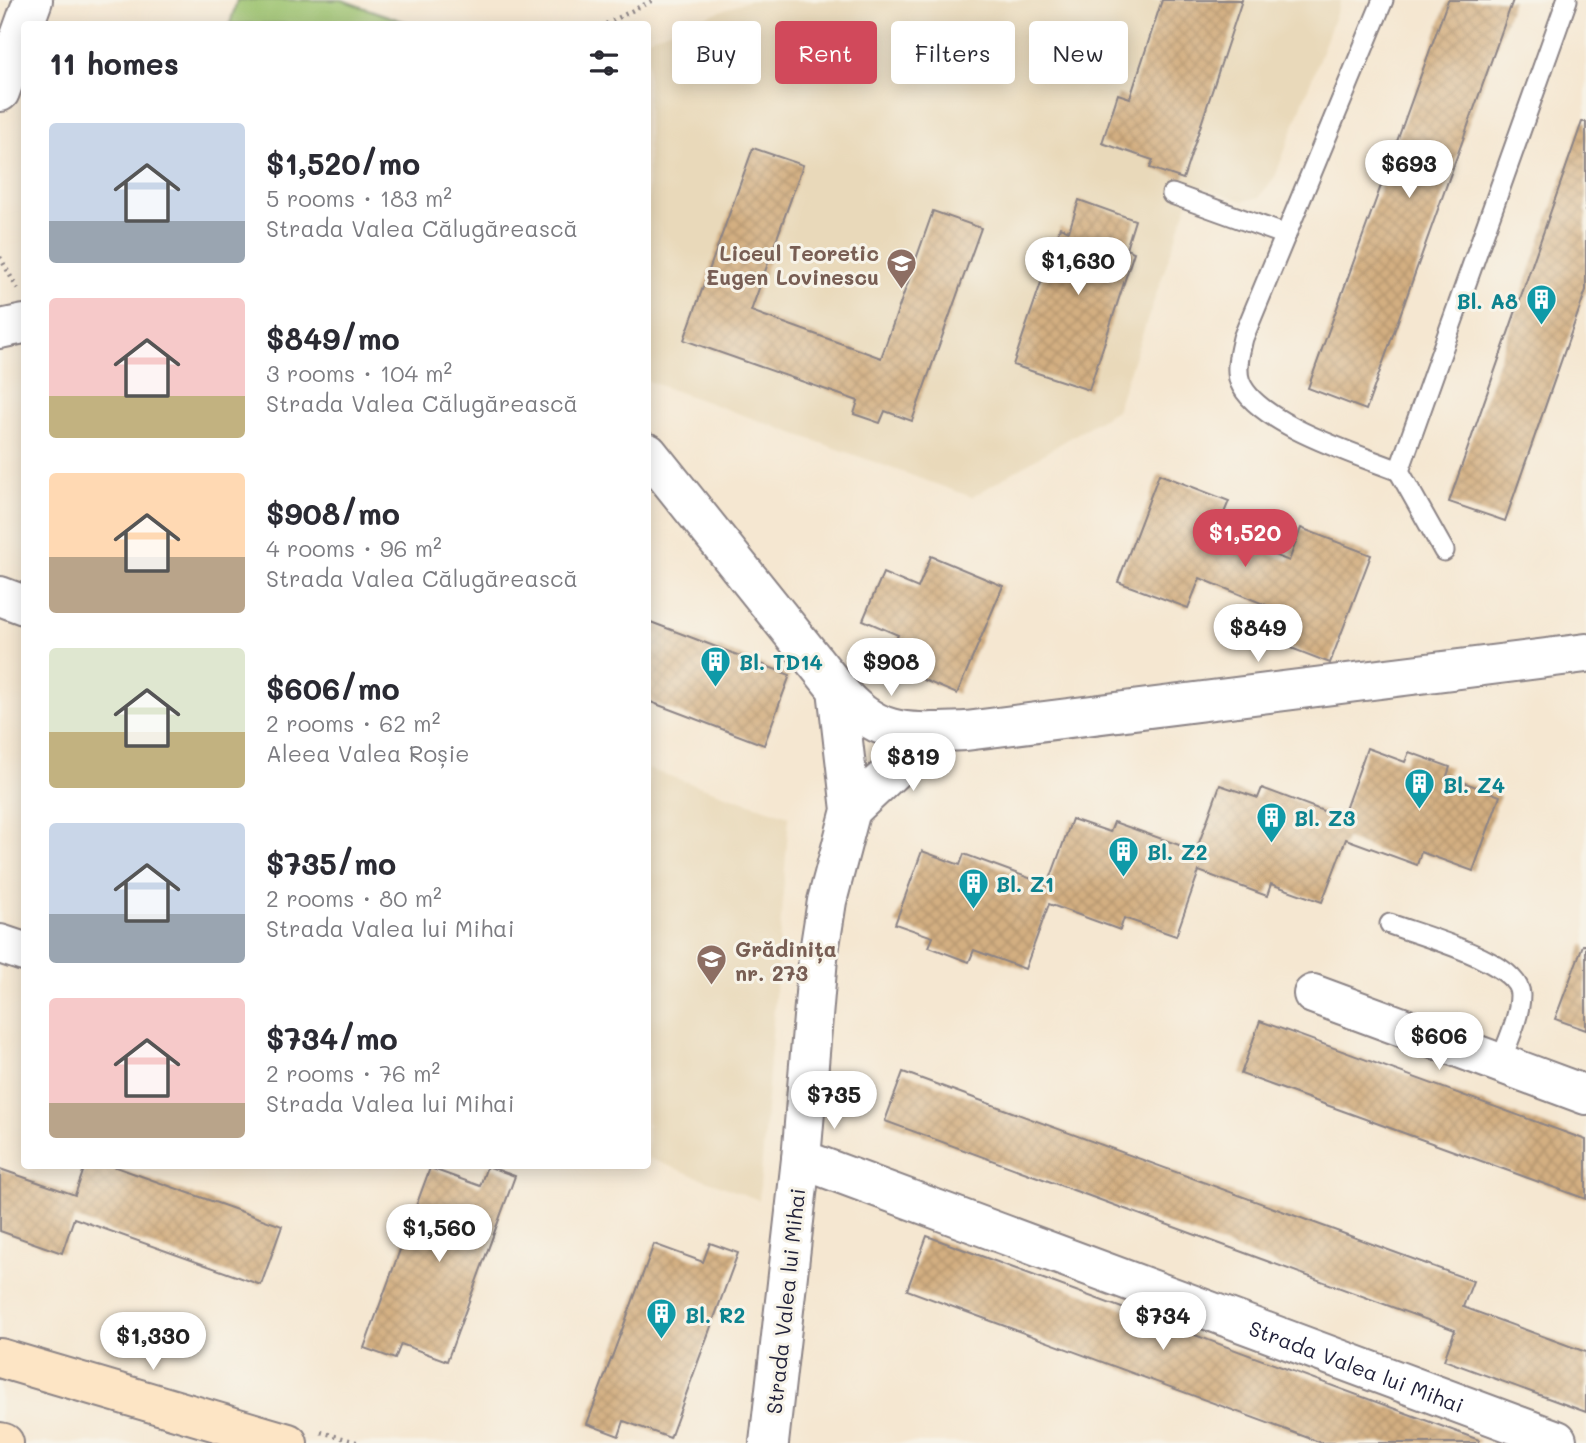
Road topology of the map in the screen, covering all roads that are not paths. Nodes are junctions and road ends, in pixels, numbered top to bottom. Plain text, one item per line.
1 (33, 0) edge
2 (1384, 0) edge
3 (1567, 0) edge
4 (25, 21) edge
5 (21, 33) edge
6 (0, 92) edge
7 (1171, 194) dead end
8 (1286, 235) junction
9 (21, 325) edge
10 (0, 329) edge
11 (651, 457) edge
12 (1399, 471) junction
13 (1444, 551) dead end
14 (0, 596) edge
15 (21, 604) edge
16 (1586, 653) edge
17 (837, 689) junction
18 (934, 732) junction
19 (851, 810) junction
20 (1390, 925) dead end
21 (0, 944) edge
22 (21, 951) edge
23 (1312, 994) dead end
24 (1500, 1063) junction
25 (1586, 1095) edge
26 (801, 1159) junction
27 (0, 1358) edge
28 (288, 1443) edge
29 (769, 1443) edge
30 (1556, 1443) edge

1 - 4 street
2 - 8 lane
3 - 12 lane
5 - 6 street
7 - 8 lane
8 - 12 lane
9 - 10 street
11 - 17 street
12 - 13 lane
14 - 15 street
16 - 18 street
17 - 18 street
17 - 19 street, Strada Valea lui Mihai
18 - 19 street
19 - 26 street, Strada Valea lui Mihai
20 - 24 lane
21 - 22 street
23 - 24 street
24 - 25 street
26 - 29 street, Strada Valea lui Mihai
26 - 30 street, Strada Valea lui Mihai
27 - 28 main road

